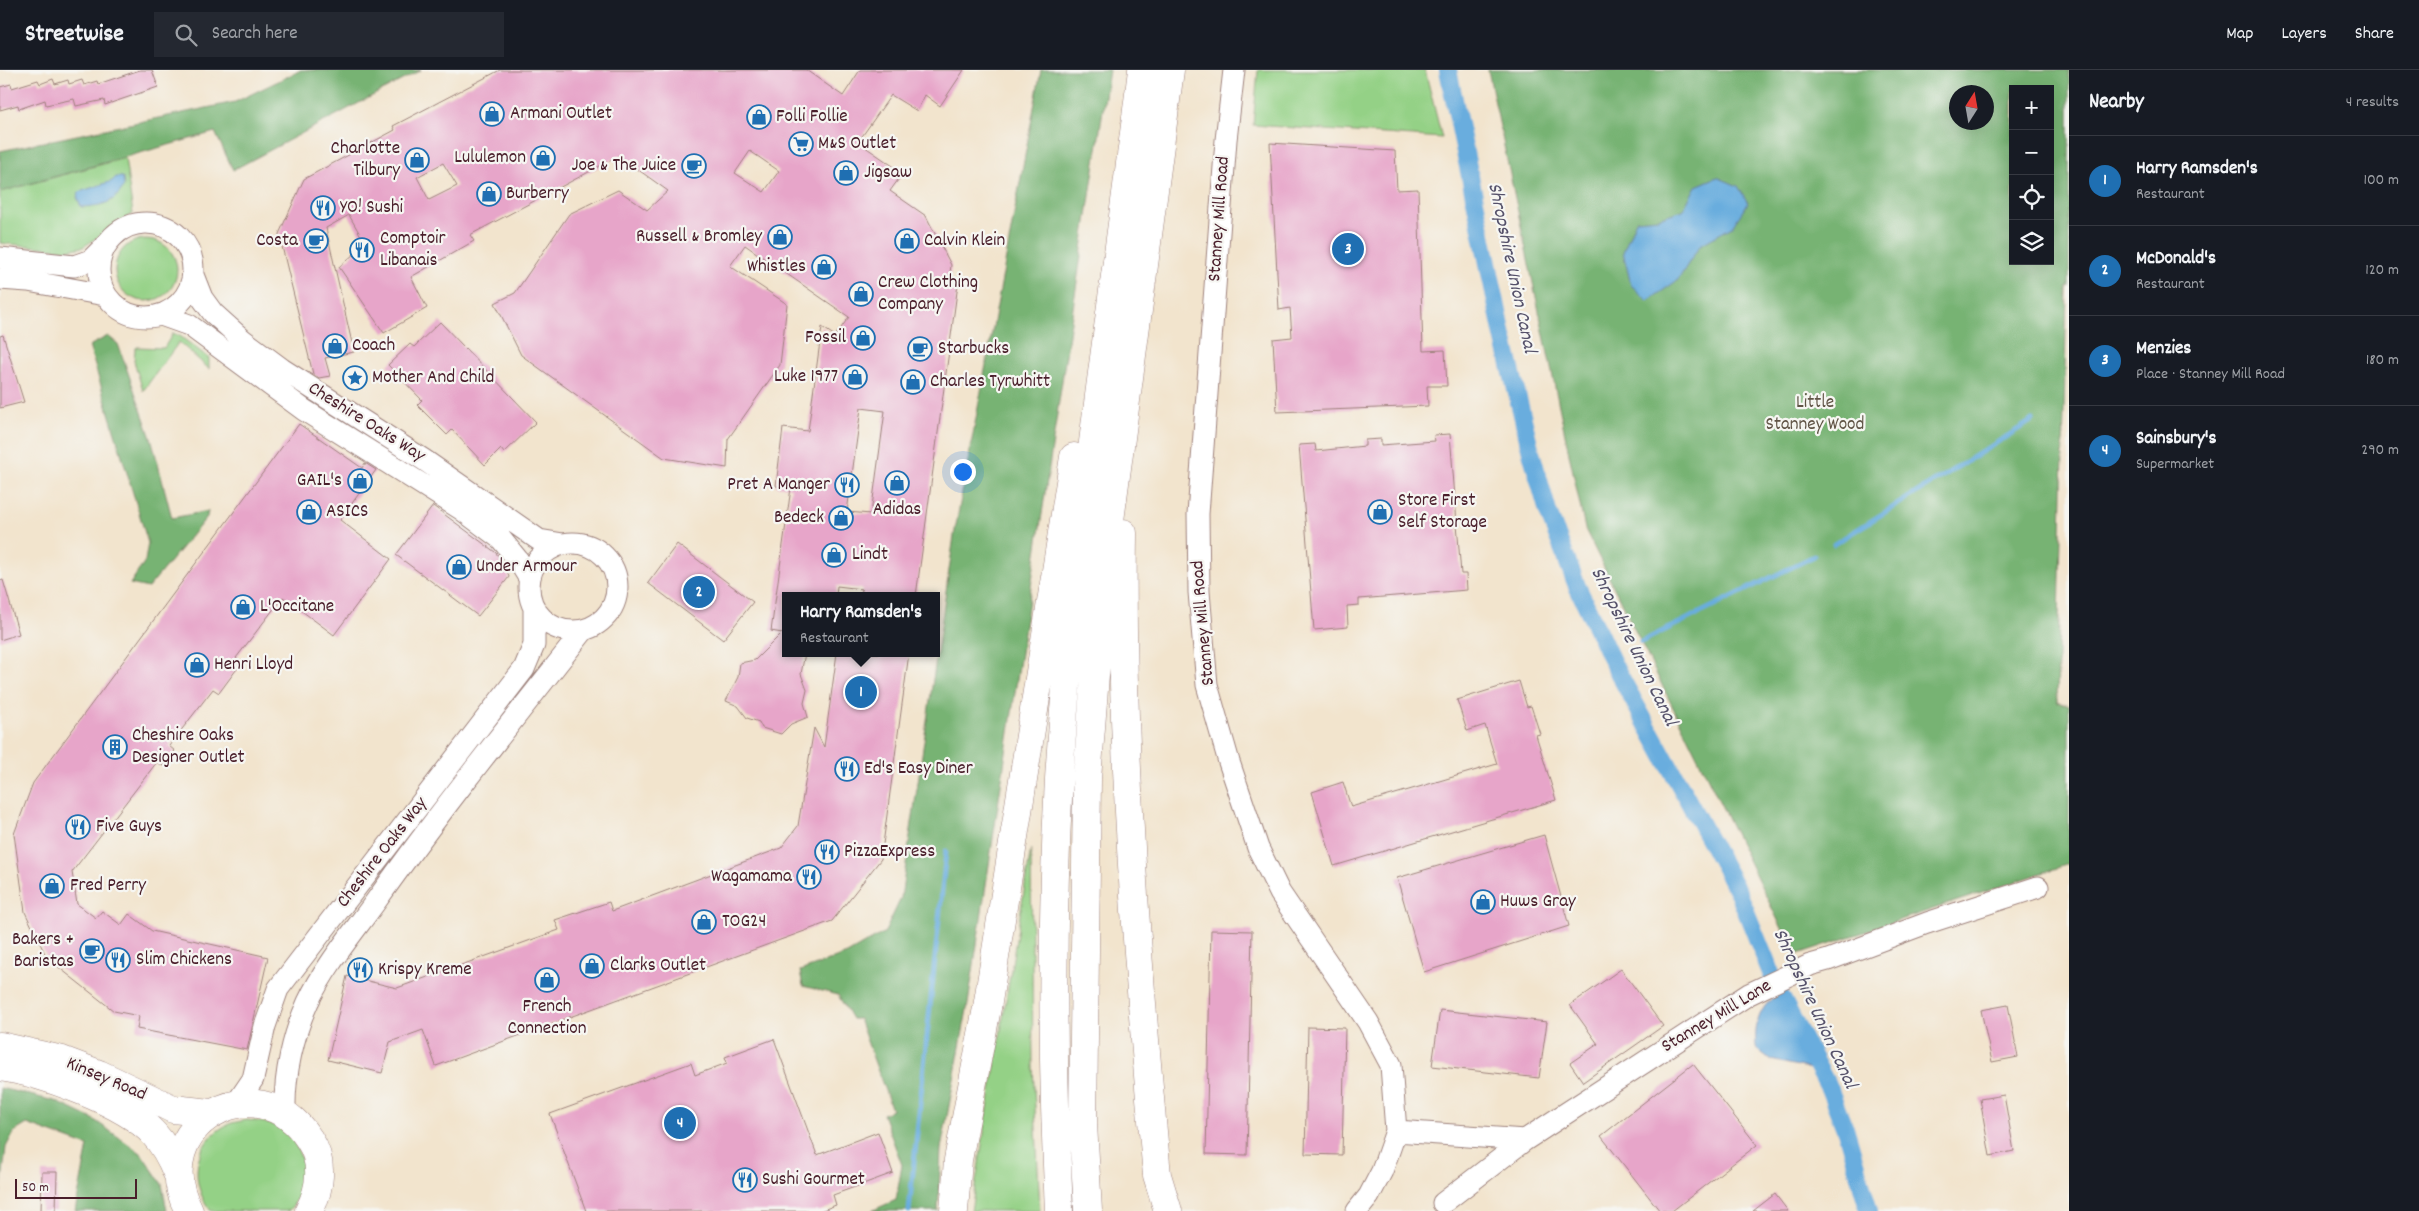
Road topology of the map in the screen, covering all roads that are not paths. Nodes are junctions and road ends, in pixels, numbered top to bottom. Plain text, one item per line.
1 (1142, 70) edge
2 (1170, 70) edge
3 (1234, 70) edge
4 (103, 248) junction
5 (0, 258) edge
6 (1118, 260) junction
7 (194, 275) junction
8 (0, 279) edge
9 (105, 295) junction
10 (161, 315) junction
11 (1125, 421) junction
12 (563, 544) junction
13 (529, 578) junction
14 (534, 608) junction
15 (584, 630) junction
16 (2038, 887) dead end
17 (0, 1046) edge
18 (0, 1068) edge
19 (236, 1104) junction
20 (285, 1112) junction
21 (211, 1113) junction
22 (1396, 1131) junction
23 (1524, 1140) junction
24 (177, 1173) junction
25 (1444, 1203) dead end
26 (189, 1211) edge
27 (309, 1211) edge
28 (954, 1211) edge
29 (1059, 1211) edge
30 (1088, 1211) edge
31 (1168, 1211) edge
32 (1356, 1211) edge

1 - 6 main road
2 - 11 main road
3 - 22 street, Stanney Mill Road
4 - 5 street
4 - 7 street
4 - 9 street
6 - 28 main road
6 - 29 main road
7 - 10 street
7 - 12 street, Cheshire Oaks Way
8 - 9 street
9 - 10 street
10 - 13 street, Cheshire Oaks Way
11 - 30 main road
11 - 31 main road
12 - 13 street
12 - 15 street
13 - 14 street
14 - 15 street
14 - 19 street, Cheshire Oaks Way
15 - 20 street, Cheshire Oaks Way
16 - 23 street, Stanney Mill Lane
17 - 21 main road, Kinsey Road
18 - 24 main road, Kinsey Road
19 - 20 main road
19 - 21 main road
20 - 27 main road
21 - 24 main road
22 - 23 street
22 - 32 street, Stanney Mill Road
23 - 25 street, Stanney Mill Lane
24 - 26 main road

